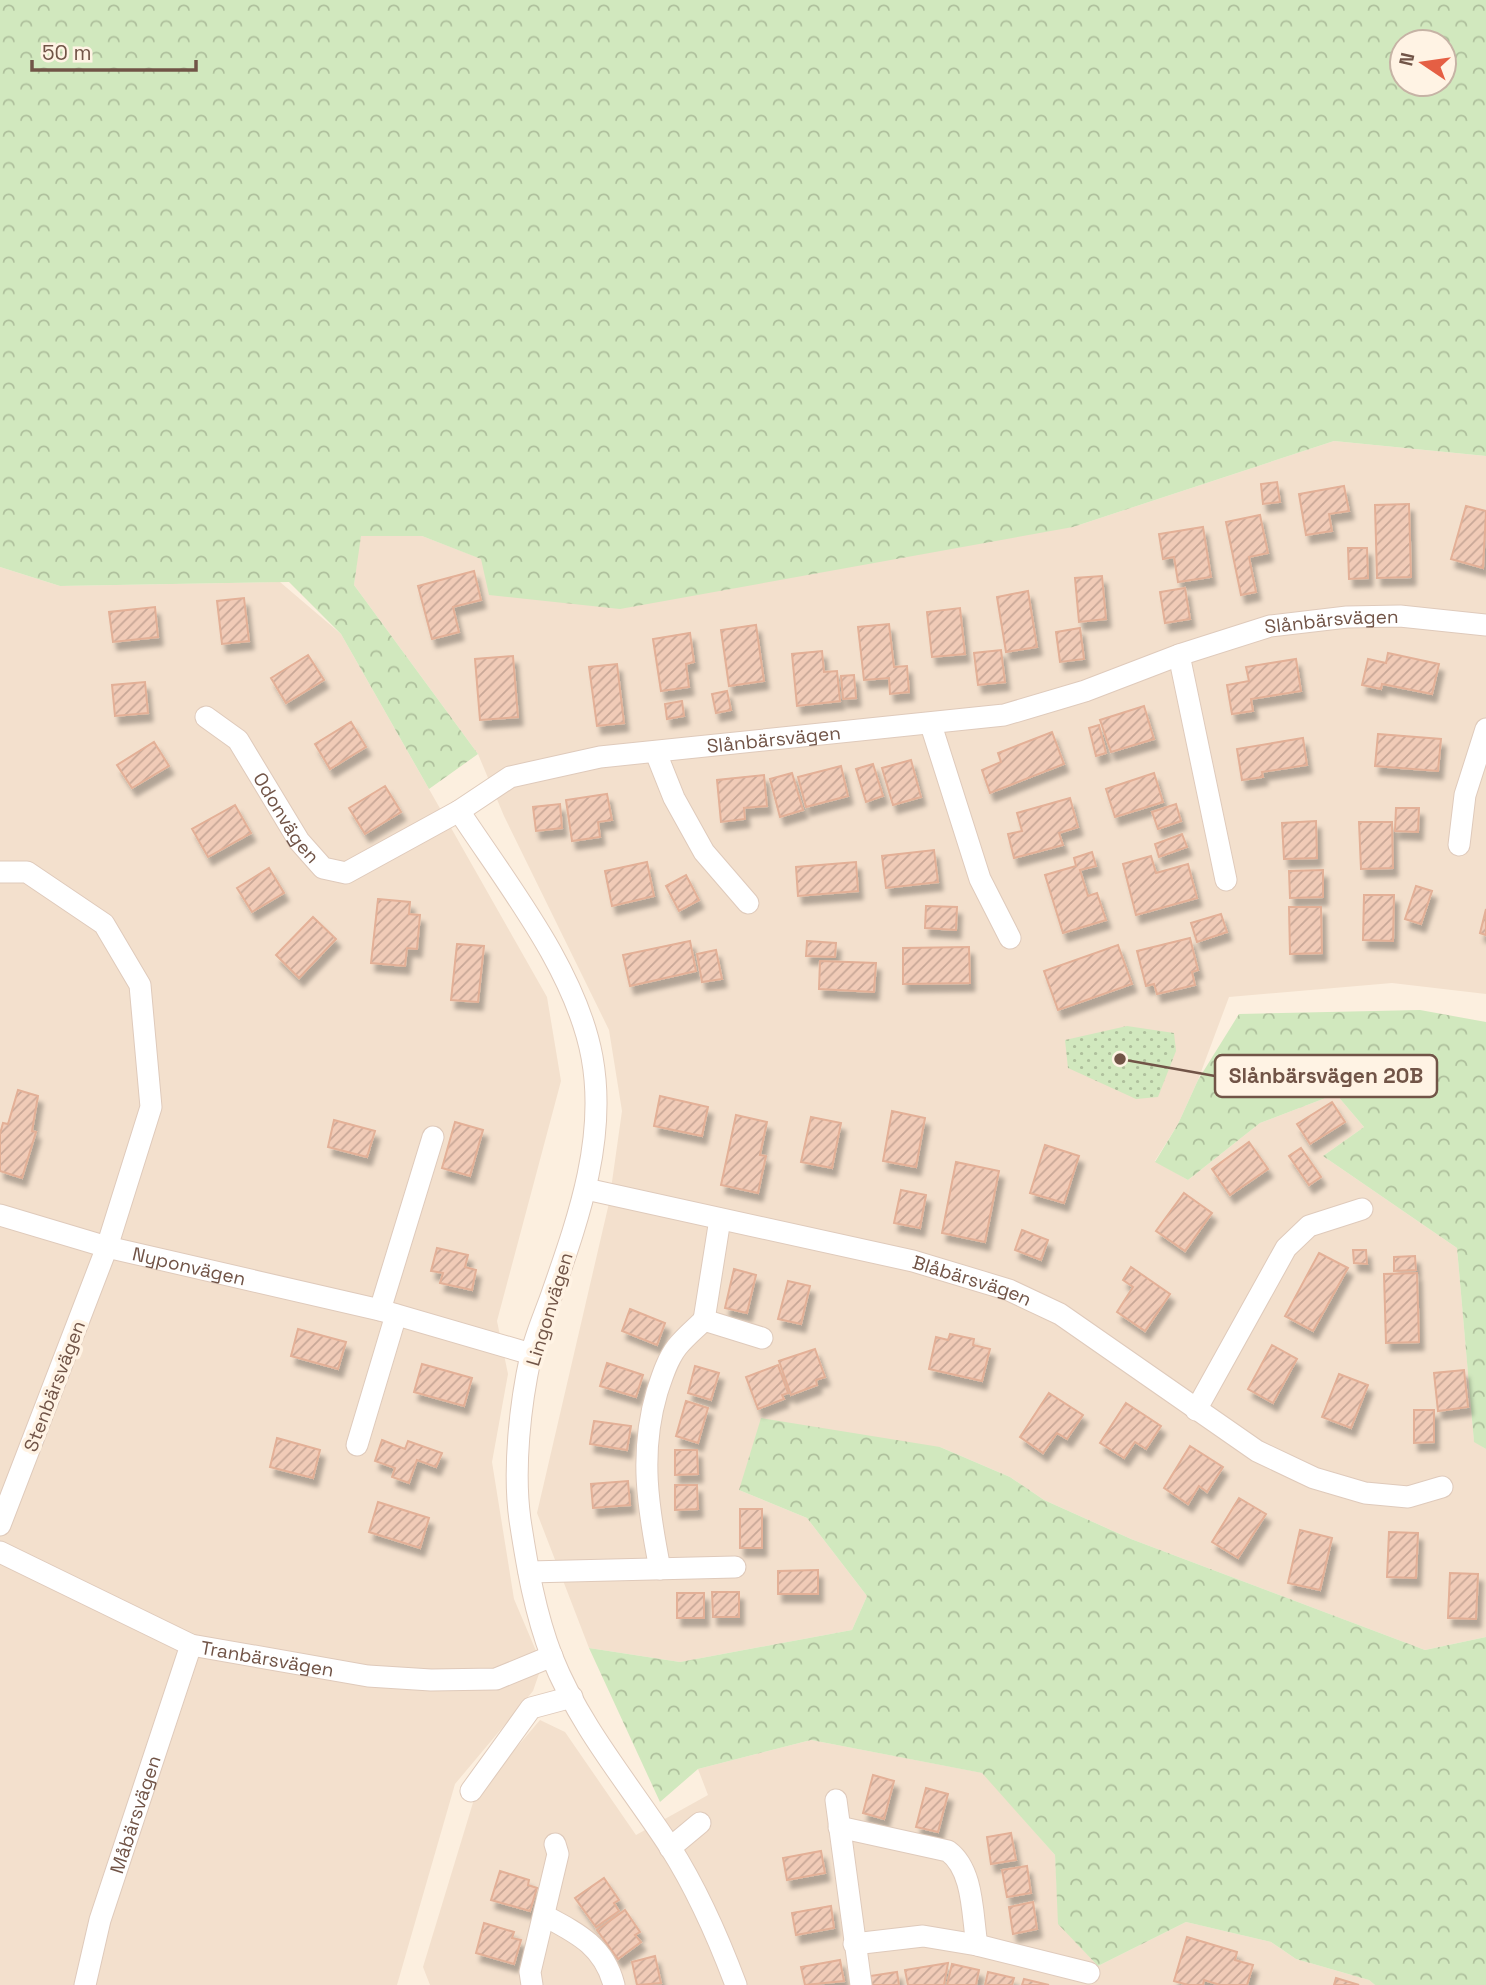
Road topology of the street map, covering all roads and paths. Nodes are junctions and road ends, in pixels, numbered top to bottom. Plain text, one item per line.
1 (1486, 625) edge
2 (1179, 655) junction
3 (206, 717) dead end
4 (931, 725) junction
5 (1486, 729) edge
6 (656, 753) junction
7 (459, 811) junction
8 (1459, 845) dead end
9 (0, 872) edge
10 (1226, 880) dead end
11 (748, 903) dead end
12 (1010, 937) dead end
13 (433, 1137) dead end
14 (586, 1189) junction
15 (1362, 1209) dead end
16 (0, 1215) edge
17 (720, 1219) junction
18 (107, 1247) junction
19 (388, 1313) junction
20 (704, 1320) junction
21 (762, 1338) dead end
22 (531, 1354) junction
23 (1196, 1410) junction
24 (357, 1446) dead end
25 (1442, 1487) dead end
26 (0, 1525) edge
27 (0, 1552) edge
28 (735, 1567) dead end
29 (660, 1569) junction
30 (529, 1572) junction
31 (191, 1645) junction
32 (552, 1656) junction
33 (572, 1697) junction
34 (471, 1791) dead end
35 (836, 1800) dead end
36 (700, 1824) dead end
37 (839, 1827) junction
38 (555, 1844) dead end
39 (670, 1848) junction
40 (545, 1916) junction
41 (855, 1944) junction
42 (977, 1945) junction
43 (1089, 1973) dead end
44 (85, 1985) edge
45 (533, 1985) edge
46 (614, 1985) edge
47 (736, 1985) edge
48 (861, 1985) edge

1 - 2 street, Slånbärsvägen
2 - 4 street, Slånbärsvägen
2 - 10 street
3 - 7 street, Odonvägen
4 - 6 street, Slånbärsvägen
4 - 12 street
5 - 8 street
6 - 7 street, Slånbärsvägen
6 - 11 street
7 - 14 street, Lingonvägen
9 - 18 street, Stenbärsvägen
13 - 19 street
14 - 17 street, Blåbärsvägen
14 - 22 street, Lingonvägen
15 - 23 street
16 - 18 street, Nyponvägen
17 - 20 street
17 - 23 street, Blåbärsvägen
18 - 19 street, Nyponvägen
18 - 26 street, Stenbärsvägen
19 - 22 street, Nyponvägen
19 - 24 street
20 - 21 street
20 - 29 street
22 - 30 street, Lingonvägen
23 - 25 street, Blåbärsvägen
27 - 31 street, Tranbärsvägen
28 - 29 street
29 - 30 street
30 - 32 street, Lingonvägen
31 - 32 street, Tranbärsvägen
31 - 44 street, Måbärsvägen
32 - 33 street, Lingonvägen
33 - 34 street
33 - 39 street, Lingonvägen
35 - 37 street
36 - 39 street
37 - 41 street
37 - 42 street
38 - 40 street
39 - 47 street, Lingonvägen
40 - 45 street
40 - 46 street
41 - 42 street
41 - 48 street
42 - 43 street

